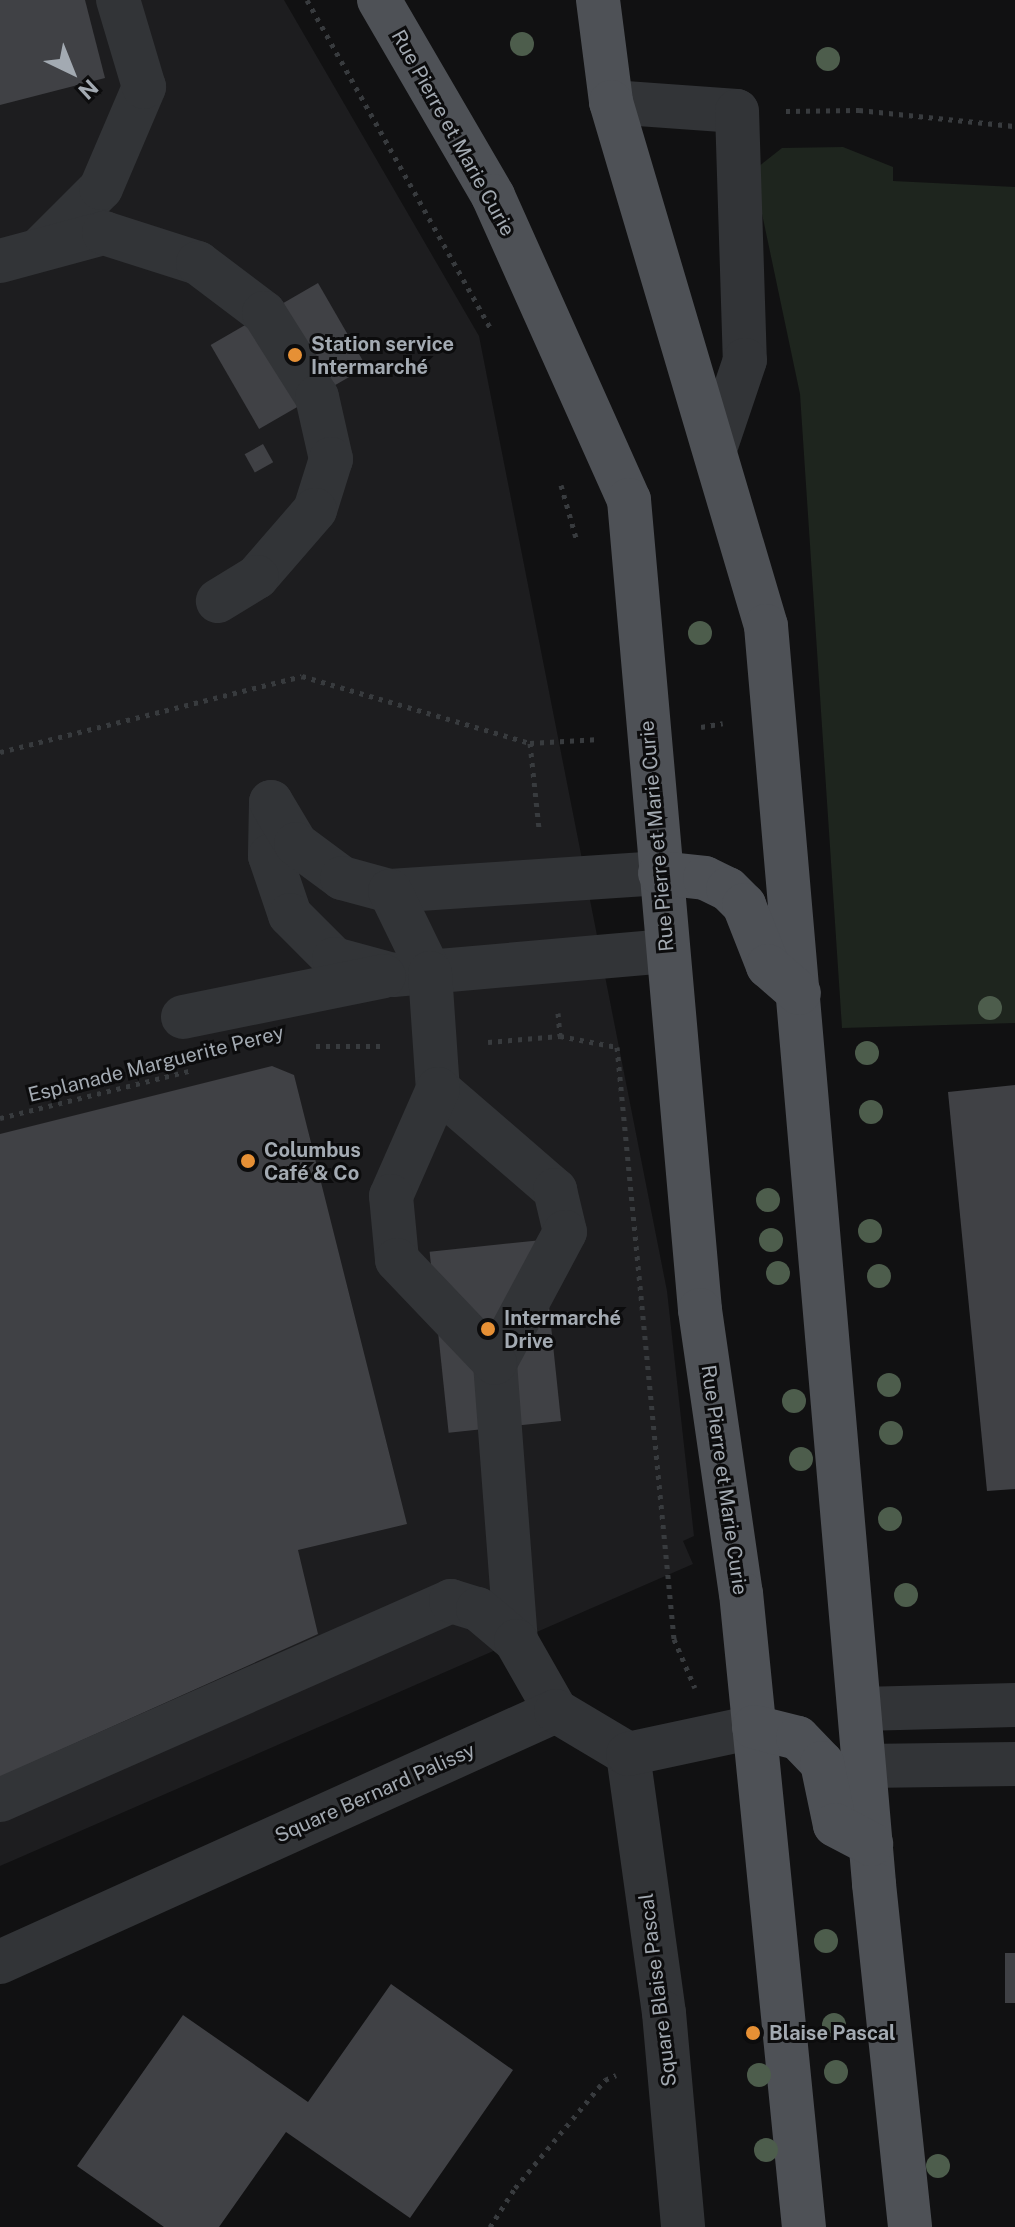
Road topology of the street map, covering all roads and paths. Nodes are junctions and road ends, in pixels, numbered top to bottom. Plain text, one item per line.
1 (118, 0) edge
2 (307, 0) edge
3 (379, 0) edge
4 (598, 0) edge
5 (622, 0) edge
6 (610, 92) junction
7 (737, 111) junction
8 (1015, 126) edge
9 (19, 256) edge
10 (497, 339) dead end
11 (715, 449) junction
12 (559, 477) dead end
13 (579, 548) dead end
14 (218, 601) dead end
15 (774, 715) junction
16 (599, 724) dead end
17 (650, 736) junction
18 (600, 739) junction
19 (0, 752) edge
20 (660, 873) junction
21 (390, 891) junction
22 (667, 951) junction
23 (412, 974) junction
24 (799, 993) junction
25 (183, 1017) dead end
26 (306, 1046) dead end
27 (437, 1046) junction
28 (199, 1069) dead end
29 (438, 1089) junction
30 (0, 1118) edge
31 (495, 1363) junction
32 (516, 1641) junction
33 (1015, 1705) edge
34 (861, 1709) junction
35 (556, 1711) junction
36 (735, 1731) junction
37 (628, 1754) junction
38 (1015, 1764) edge
39 (865, 1766) junction
40 (0, 1800) edge
41 (871, 1844) junction
42 (0, 1962) edge
43 (666, 2051) junction
44 (490, 2227) edge
45 (683, 2227) edge
46 (804, 2227) edge
47 (910, 2227) edge

1 - 9 street
2 - 10 path
3 - 17 main road, Rue Pierre et Marie Curie
4 - 6 main road
5 - 6 main road
6 - 7 street
6 - 11 main road
7 - 8 path
7 - 11 street
9 - 14 street
11 - 15 main road
12 - 13 path
15 - 17 path
15 - 24 main road
16 - 18 path
17 - 18 path
17 - 20 main road, Rue Pierre et Marie Curie
18 - 19 path
20 - 21 street
20 - 22 main road, Rue Pierre et Marie Curie
20 - 24 main road
21 - 23 street
21 - 23 street
22 - 23 street
22 - 36 main road, Rue Pierre et Marie Curie
23 - 25 street
23 - 27 street
24 - 34 main road
26 - 27 path, Esplanade Marguerite Perey
27 - 29 street
27 - 36 path, Esplanade Marguerite Perey
28 - 30 path, Esplanade Marguerite Perey
29 - 31 street
29 - 31 street
31 - 32 street
32 - 35 street
32 - 40 street
33 - 34 street
34 - 39 main road
35 - 37 street
35 - 42 street, Square Bernard Palissy
36 - 37 street
36 - 41 main road
36 - 46 main road, Rue Pierre et Marie Curie
37 - 43 street, Square Blaise Pascal
38 - 39 street
39 - 41 main road
41 - 47 main road
43 - 44 path
43 - 45 street, Square Blaise Pascal

